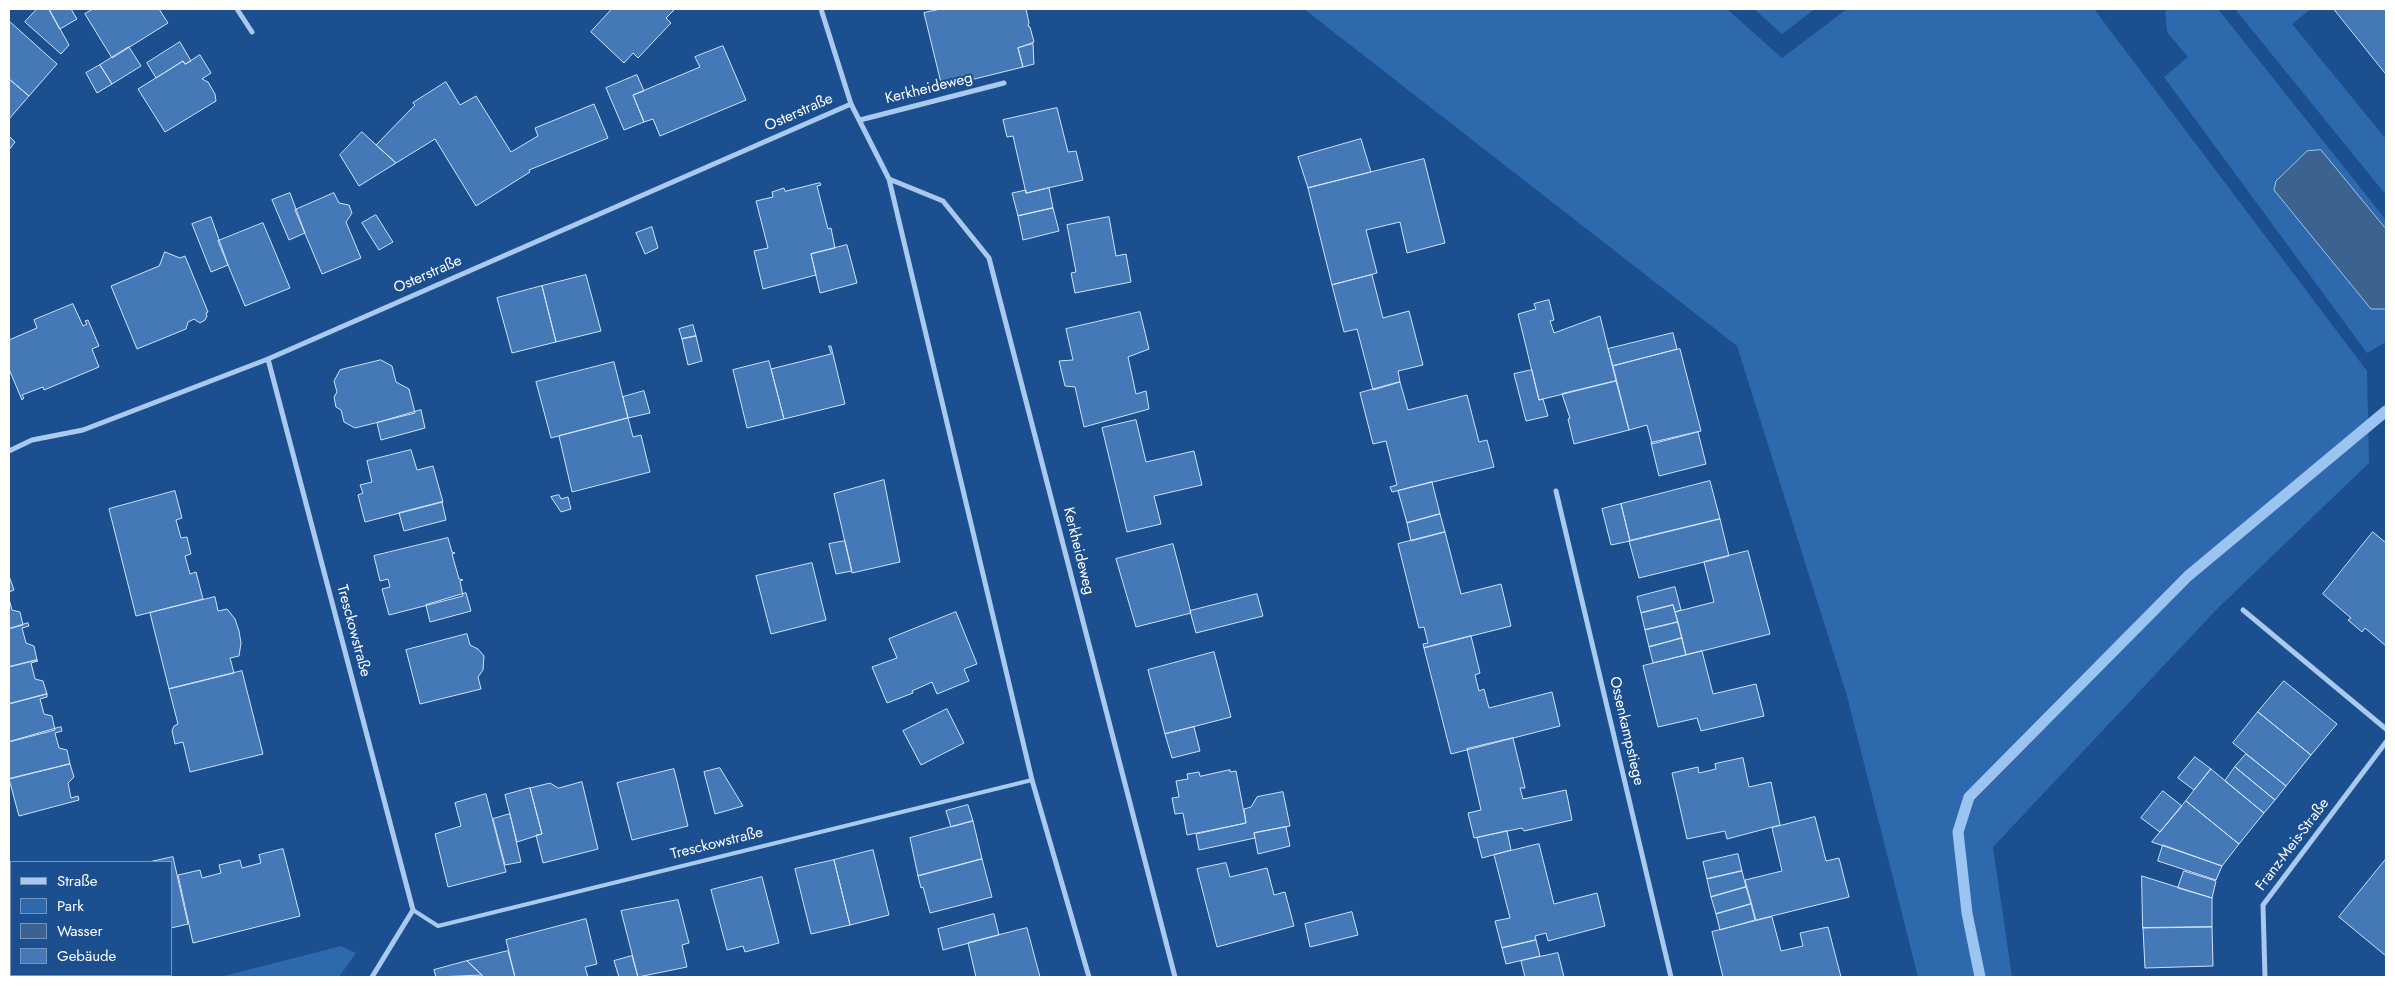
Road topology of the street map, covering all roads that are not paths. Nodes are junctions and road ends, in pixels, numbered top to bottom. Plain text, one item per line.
1 (237, 9) edge
2 (821, 9) edge
3 (252, 32) dead end
4 (1004, 83) dead end
5 (851, 104) junction
6 (860, 120) junction
7 (889, 179) junction
8 (268, 359) junction
9 (9, 451) edge
10 (1556, 491) dead end
11 (2243, 610) dead end
12 (2386, 729) edge
13 (2386, 742) edge
14 (1032, 780) junction
15 (413, 910) junction
16 (372, 977) edge
17 (1089, 977) edge
18 (1175, 977) edge
19 (1671, 977) edge
20 (2265, 977) edge

1 - 3 street
2 - 5 street
4 - 6 street, Kerkheideweg
5 - 6 street
5 - 8 street, Osterstraße
6 - 7 street
7 - 14 street
7 - 18 street, Kerkheideweg
8 - 9 street, Osterstraße
8 - 15 street, Tresckowstraße
10 - 19 street, Ossenkampstiege
11 - 12 street
13 - 20 street, Franz-Meis-Straße
14 - 15 lane, Tresckowstraße
14 - 17 street
15 - 16 street

